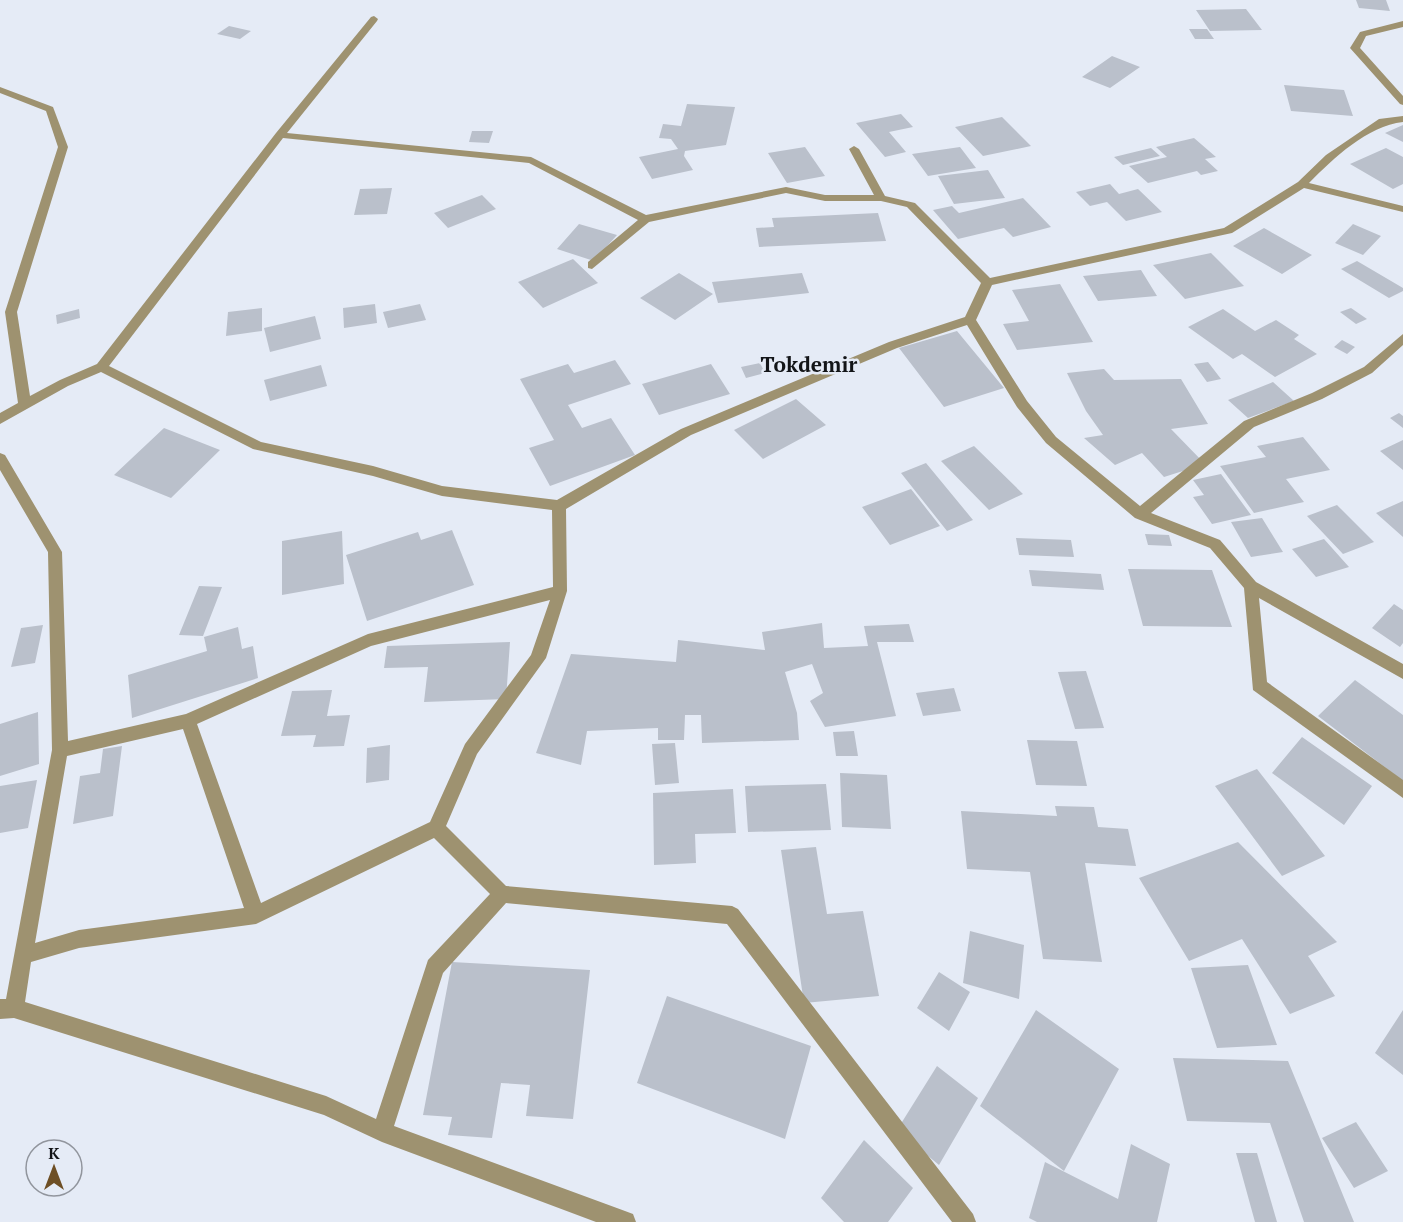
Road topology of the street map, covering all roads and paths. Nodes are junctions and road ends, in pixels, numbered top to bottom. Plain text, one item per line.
1 (374, 19) dead end
2 (1403, 24) edge
3 (0, 90) edge
4 (1401, 101) edge
5 (1403, 119) edge
6 (1383, 121) junction
7 (280, 135) junction
8 (854, 150) dead end
9 (1302, 184) junction
10 (881, 198) junction
11 (1403, 209) edge
12 (645, 219) junction
13 (592, 266) dead end
14 (987, 282) junction
15 (970, 320) junction
16 (1403, 338) edge
17 (101, 367) junction
18 (25, 405) junction
19 (0, 419) edge
20 (0, 458) edge
21 (559, 506) junction
22 (1140, 514) junction
23 (1251, 586) junction
24 (560, 591) junction
25 (1403, 672) edge
26 (189, 721) junction
27 (60, 750) junction
28 (1403, 790) edge
29 (436, 828) junction
30 (502, 894) junction
31 (256, 915) junction
32 (22, 956) junction
33 (7, 1008) edge
34 (382, 1132) junction
35 (625, 1222) edge
36 (965, 1222) edge

1 - 7 street
2 - 4 street
3 - 18 street
4 - 6 street
5 - 6 street
6 - 9 street
7 - 12 street
7 - 17 street
8 - 10 street
9 - 11 street
9 - 14 street
10 - 12 street
10 - 14 street
12 - 13 street
14 - 15 street
15 - 21 street
15 - 22 street
16 - 22 street
17 - 18 street
17 - 21 street
18 - 19 street
20 - 27 street
21 - 24 street
22 - 23 street
23 - 25 street
23 - 28 street
24 - 26 street
24 - 29 street
26 - 27 street
26 - 31 street
27 - 32 street
29 - 30 street
29 - 31 street
30 - 34 street
30 - 36 street
31 - 32 street
32 - 33 street
33 - 34 street
34 - 35 street

